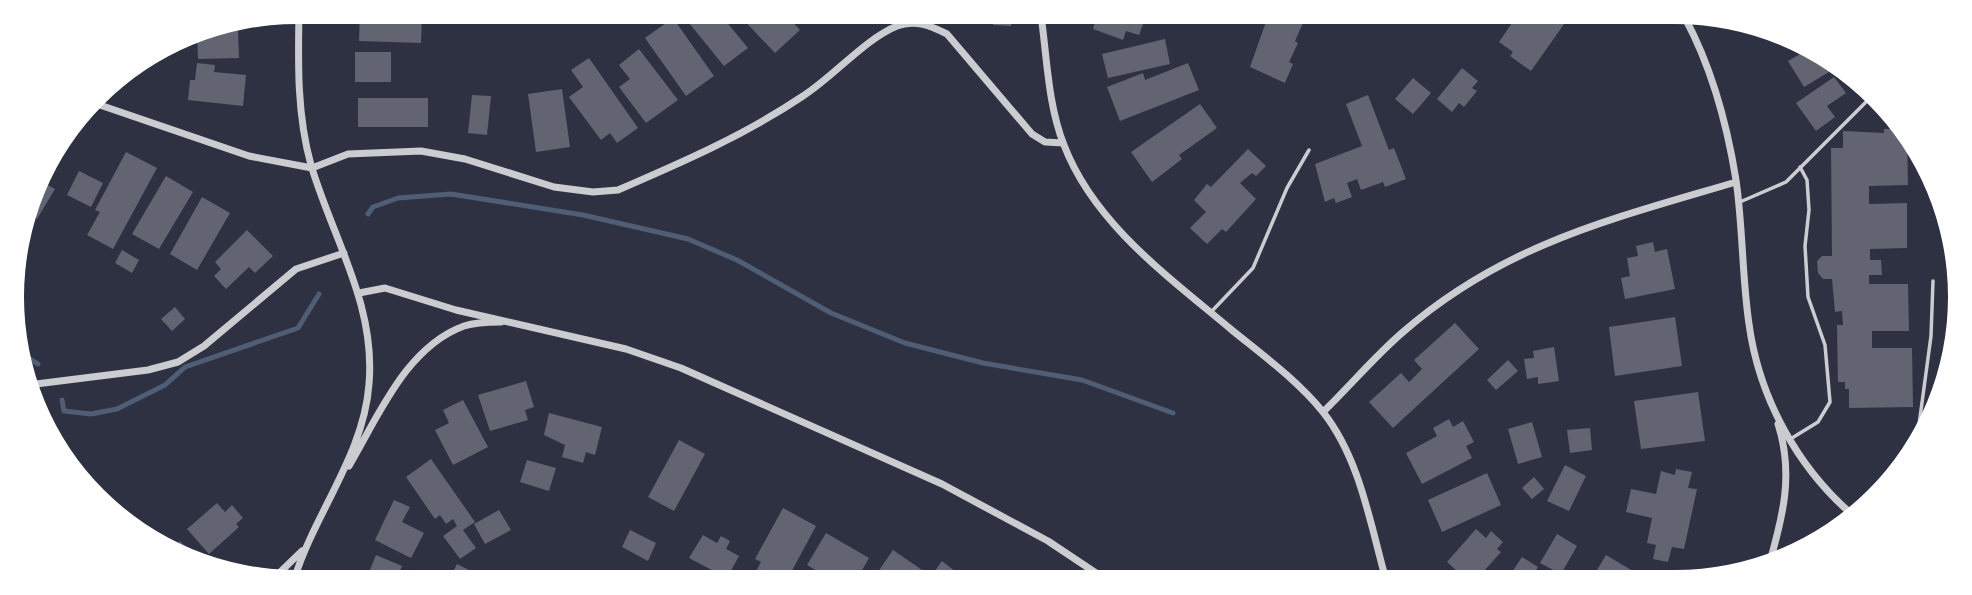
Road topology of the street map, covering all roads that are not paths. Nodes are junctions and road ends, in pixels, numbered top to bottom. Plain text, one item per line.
1 (299, 24) edge
2 (909, 24) edge
3 (922, 24) edge
4 (1042, 24) edge
5 (1688, 25) edge
6 (1866, 103) edge
7 (102, 106) edge
8 (1063, 143) junction
9 (1309, 150) dead end
10 (1800, 167) junction
11 (312, 168) junction
12 (1737, 182) junction
13 (1738, 203) junction
14 (344, 253) junction
15 (1933, 281) dead end
16 (359, 293) junction
17 (1211, 313) junction
18 (516, 322) junction
19 (39, 385) edge
20 (1772, 407) junction
21 (1323, 412) junction
22 (1920, 415) edge
23 (1790, 439) junction
24 (338, 484) junction
25 (1847, 509) edge
26 (304, 549) junction
27 (1772, 552) edge
28 (282, 570) edge
29 (297, 570) edge
30 (1091, 570) edge
31 (1383, 570) edge

1 - 11 street
2 - 11 street
3 - 8 street
4 - 8 street
5 - 12 street
6 - 10 lane
7 - 11 street
8 - 17 street
9 - 17 lane
10 - 13 lane
10 - 23 lane
11 - 14 street
12 - 13 street
12 - 21 street
13 - 20 street
14 - 16 street
14 - 19 street
15 - 22 lane
16 - 18 street
16 - 24 street
17 - 21 street
18 - 24 street
18 - 30 street
20 - 23 street
20 - 27 street
21 - 31 street
23 - 25 street
24 - 26 street
26 - 28 street
26 - 29 street

